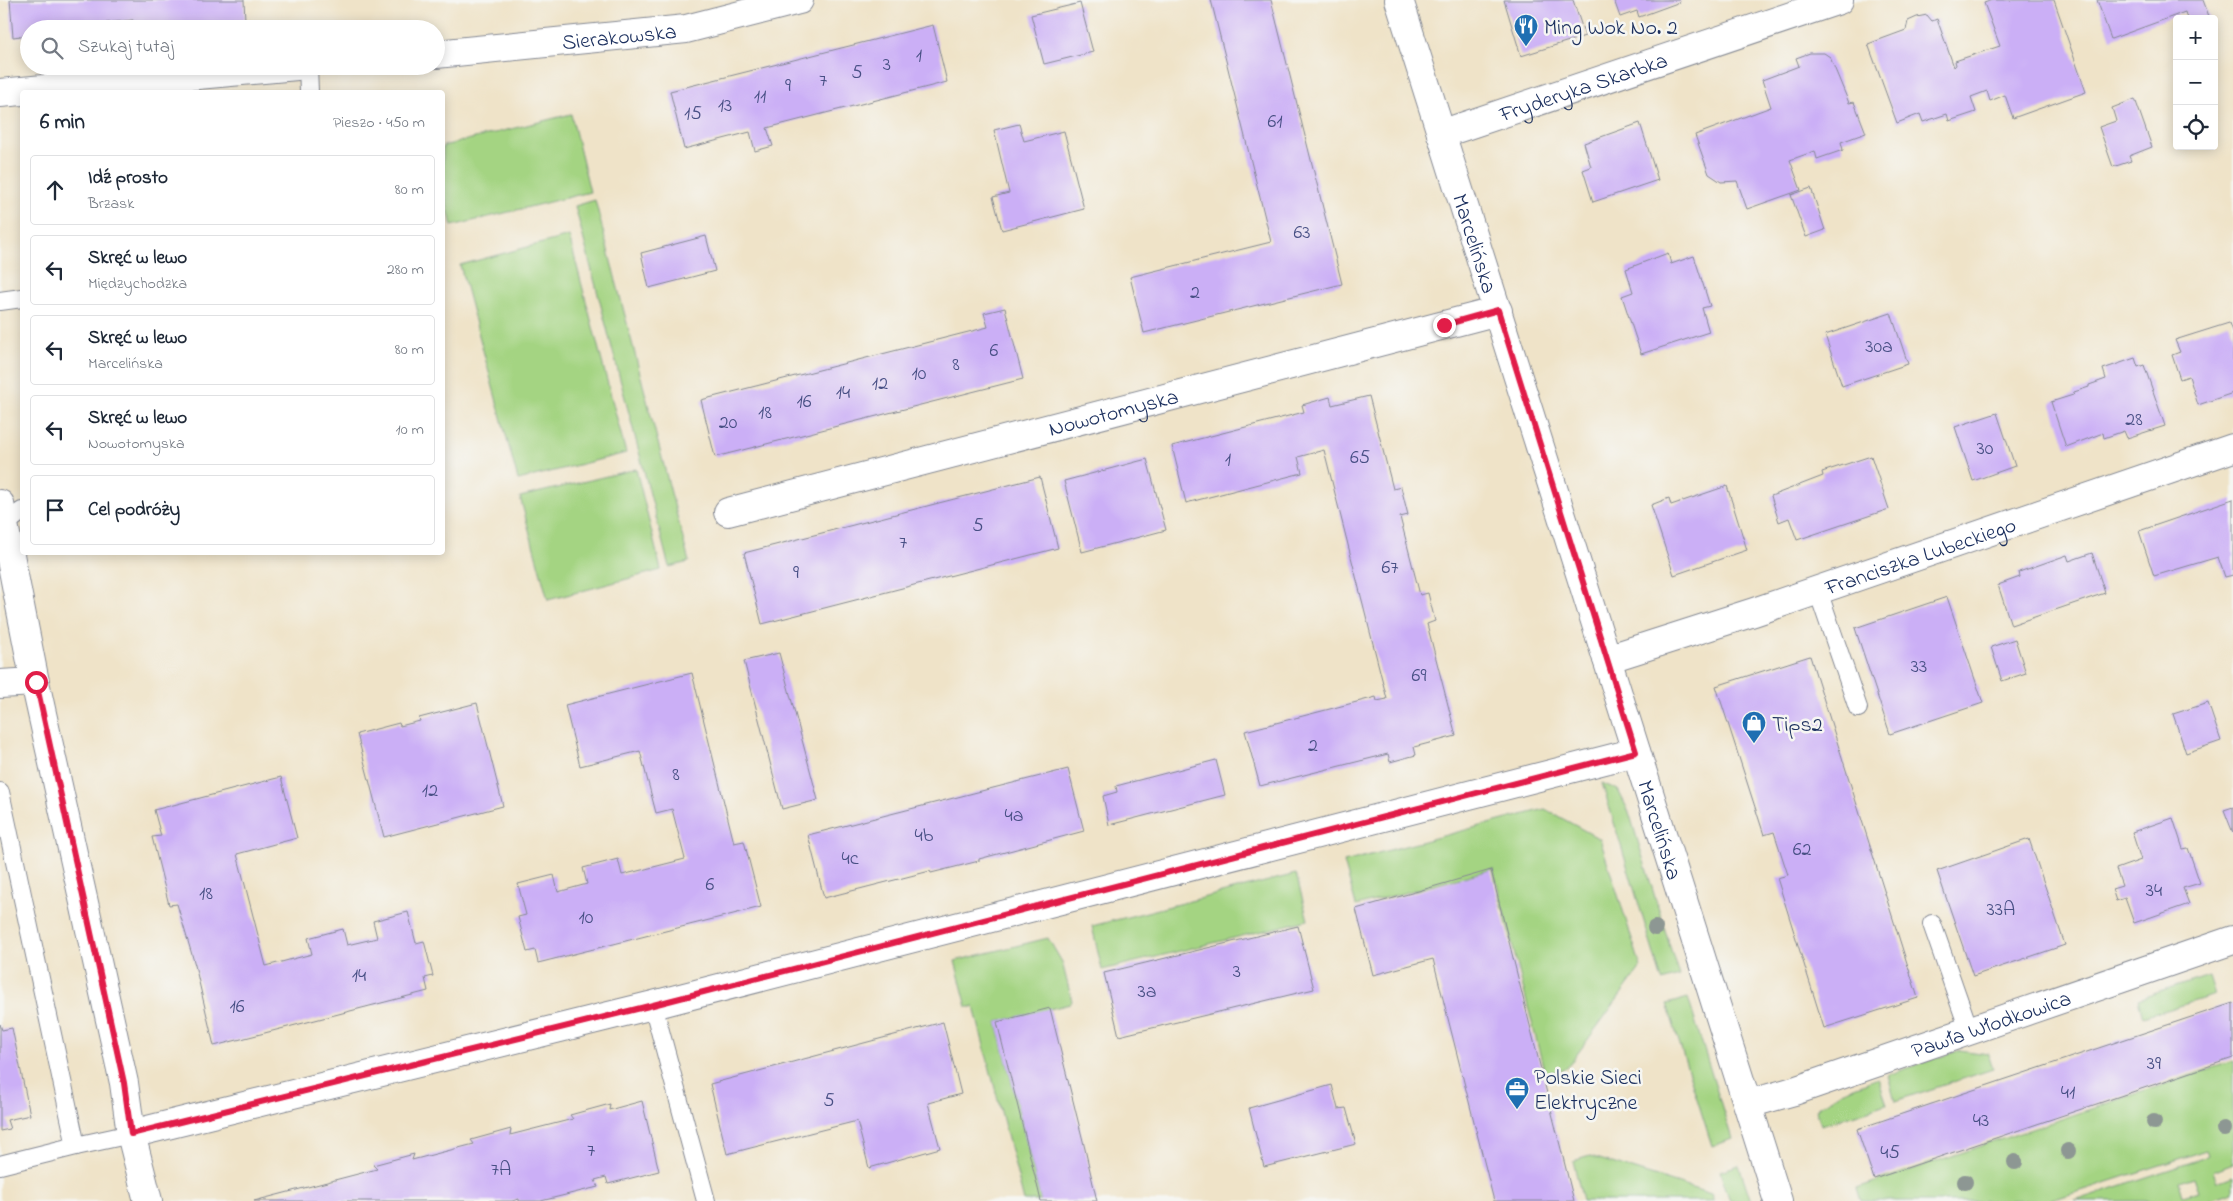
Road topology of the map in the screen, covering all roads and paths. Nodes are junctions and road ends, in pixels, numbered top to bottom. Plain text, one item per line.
1 (799, 0) edge
2 (1399, 0) edge
3 (1839, 0) edge
4 (445, 53) edge
5 (199, 75) edge
6 (308, 75) edge
7 (33, 90) edge
8 (309, 90) edge
9 (20, 91) edge
10 (0, 93) edge
11 (1441, 134) junction
12 (20, 298) edge
13 (0, 301) edge
14 (1498, 310) junction
15 (2233, 448) edge
16 (728, 512) dead end
17 (9, 513) edge
18 (1818, 591) junction
19 (1607, 658) junction
20 (36, 682) junction
21 (0, 684) edge
22 (1858, 708) dead end
23 (1636, 752) junction
24 (0, 792) edge
25 (1932, 924) dead end
26 (2233, 940) edge
27 (653, 1005) junction
28 (1969, 1030) junction
29 (1748, 1104) junction
30 (131, 1134) junction
31 (76, 1146) junction
32 (0, 1166) edge
33 (148, 1201) edge
34 (706, 1201) edge
35 (1778, 1201) edge

1 - 4 street, Sierakowska
2 - 11 street, Marcelińska
3 - 11 street, Fryderyka Skarbka
5 - 7 street
6 - 8 lane
9 - 10 street
11 - 14 street, Marcelińska
12 - 13 lane
14 - 16 street, Nowotomyska
14 - 19 street, Marcelińska
15 - 18 street, Franciszka Lubeckiego
17 - 20 street
18 - 19 street, Franciszka Lubeckiego
18 - 22 lane
19 - 23 street, Marcelińska
20 - 21 street
20 - 30 street
23 - 27 street
23 - 29 street, Marcelińska
24 - 31 lane
25 - 28 lane
26 - 28 street, Pawła Włodkowica
27 - 30 street
27 - 34 lane
28 - 29 street, Pawła Włodkowica
29 - 35 street, Marcelińska
30 - 31 lane
30 - 33 street
31 - 32 lane

